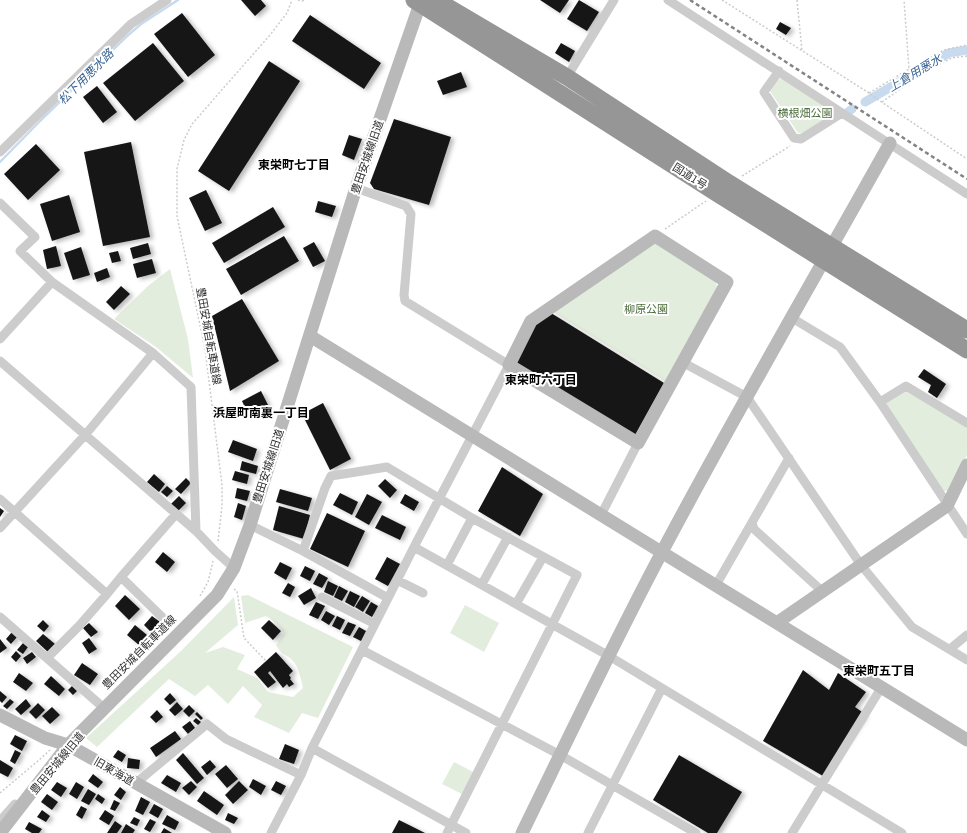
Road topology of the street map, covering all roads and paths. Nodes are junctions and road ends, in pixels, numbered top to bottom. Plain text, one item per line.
1 (167, 0) edge
2 (292, 0) edge
3 (298, 0) edge
4 (305, 0) edge
5 (436, 0) edge
6 (614, 0) edge
7 (668, 0) edge
8 (722, 0) edge
9 (797, 0) edge
10 (904, 0) edge
11 (417, 2) edge
12 (967, 45) edge
13 (802, 51) junction
14 (967, 56) edge
15 (909, 69) junction
16 (779, 71) junction
17 (567, 77) junction
18 (869, 93) junction
19 (882, 102) junction
20 (842, 113) junction
21 (802, 139) junction
22 (890, 143) junction
23 (0, 152) edge
24 (967, 159) edge
25 (356, 188) junction
26 (724, 189) junction
27 (967, 194) edge
28 (0, 203) edge
29 (655, 236) junction
30 (829, 253) junction
31 (52, 282) junction
32 (792, 318) junction
33 (967, 330) edge
34 (310, 336) junction
35 (0, 339) edge
36 (967, 350) edge
37 (153, 353) junction
38 (0, 360) edge
39 (682, 362) junction
40 (509, 365) junction
41 (747, 398) junction
42 (880, 402) junction
43 (967, 423) edge
44 (86, 434) junction
45 (471, 436) junction
46 (638, 443) junction
47 (789, 458) junction
48 (967, 465) edge
49 (440, 498) junction
50 (0, 499) edge
51 (947, 506) junction
52 (15, 512) junction
53 (176, 514) junction
54 (601, 515) junction
55 (472, 518) junction
56 (752, 523) junction
57 (250, 525) junction
58 (0, 528) edge
59 (196, 531) junction
60 (967, 534) edge
61 (508, 538) junction
62 (414, 547) junction
63 (303, 551) junction
64 (215, 552) junction
65 (662, 553) junction
66 (543, 557) junction
67 (447, 565) junction
68 (861, 565) junction
69 (234, 568) junction
70 (121, 577) junction
71 (397, 580) junction
72 (225, 583) junction
73 (482, 584) junction
74 (716, 585) junction
75 (822, 591) junction
76 (423, 593) dead end
77 (107, 594) junction
78 (322, 597) dead end
79 (388, 598) junction
80 (197, 600) dead end
81 (516, 604) junction
82 (0, 617) edge
83 (164, 619) dead end
84 (778, 622) junction
85 (375, 624) junction
86 (553, 624) junction
87 (967, 636) edge
88 (950, 649) junction
89 (362, 650) junction
90 (609, 656) junction
91 (47, 658) junction
92 (967, 660) edge
93 (266, 661) dead end
94 (662, 688) junction
95 (881, 688) junction
96 (104, 710) junction
97 (0, 714) edge
98 (502, 725) junction
99 (967, 740) edge
100 (63, 743) junction
101 (312, 748) junction
102 (560, 755) junction
103 (301, 775) junction
104 (136, 784) junction
105 (822, 784) junction
106 (613, 785) junction
107 (0, 793) edge
108 (0, 821) edge
109 (449, 829) edge
110 (795, 832) edge
111 (0, 833) edge
112 (225, 833) edge
113 (271, 833) edge
114 (466, 833) edge
115 (522, 833) edge
116 (588, 833) edge
117 (696, 833) edge
118 (902, 833) edge

1 - 23 street
2 - 64 path, 豊田安城自転車道線
3 - 4 path
5 - 17 highway, 国道1号
6 - 17 street
7 - 16 street
8 - 13 path
9 - 13 path
10 - 15 path
11 - 25 street, 豊田安城線旧道
11 - 26 highway, 国道1号
12 - 15 path
13 - 18 path
14 - 19 path
15 - 18 path
16 - 20 street
16 - 21 street
17 - 26 highway, 国道1号
18 - 19 path
19 - 24 path
20 - 21 street
20 - 22 street
21 - 26 path
22 - 27 street
22 - 30 street
25 - 34 street, 豊田安城線旧道
25 - 40 street
26 - 29 path
26 - 30 highway, 国道1号
28 - 31 street
29 - 39 street
29 - 40 street
30 - 32 street
30 - 33 highway, 国道1号
30 - 36 highway, 国道1号
31 - 35 street
31 - 37 street
32 - 41 street
32 - 42 street
34 - 45 street
34 - 57 street, 豊田安城線旧道
37 - 44 street
37 - 59 street
38 - 44 street
39 - 41 street
39 - 46 street
40 - 45 street
40 - 46 street
41 - 47 street
41 - 65 street
42 - 43 street
42 - 51 street
44 - 52 street
44 - 53 street
45 - 49 street
45 - 54 street
46 - 54 street
47 - 56 street
47 - 68 street
48 - 51 street
49 - 55 street
49 - 62 street
49 - 63 street
50 - 52 street
51 - 60 street
51 - 68 street
52 - 58 street
52 - 77 street
53 - 59 street
53 - 70 street
54 - 65 street
55 - 61 street
55 - 67 street
56 - 74 street
56 - 75 street
57 - 63 street
57 - 69 street, 豊田安城線旧道
59 - 64 street
61 - 66 street
61 - 73 street
62 - 67 street
62 - 71 street
63 - 79 street
64 - 69 street
64 - 80 path, 豊田安城自転車道線
65 - 74 street
65 - 90 street
66 - 81 street
66 - 86 street
67 - 73 street
68 - 75 street
68 - 88 street
69 - 72 street, 豊田安城線旧道
70 - 77 street
70 - 83 street
71 - 76 street
71 - 79 street
72 - 93 path
72 - 96 street, 豊田安城線旧道
73 - 81 street
74 - 84 street
75 - 84 street
77 - 91 street
78 - 85 street
79 - 85 street
81 - 86 street
82 - 91 street
84 - 95 street
85 - 89 street
86 - 90 street
86 - 98 street
87 - 88 street
88 - 92 street
89 - 98 street
89 - 101 street
90 - 94 street
90 - 102 street
91 - 96 street
94 - 105 street
94 - 106 street
95 - 99 street
95 - 105 street
96 - 100 street, 豊田安城線旧道
97 - 100 street, 旧東海道
98 - 102 street
98 - 109 street
100 - 104 street, 旧東海道
100 - 107 path
100 - 108 street
100 - 111 street, 豊田安城線旧道
101 - 103 street
101 - 109 street
102 - 106 street
102 - 115 street
103 - 104 street
103 - 113 street
104 - 112 street, 旧東海道
105 - 110 street
105 - 118 street
106 - 116 street
106 - 117 street
109 - 114 street

